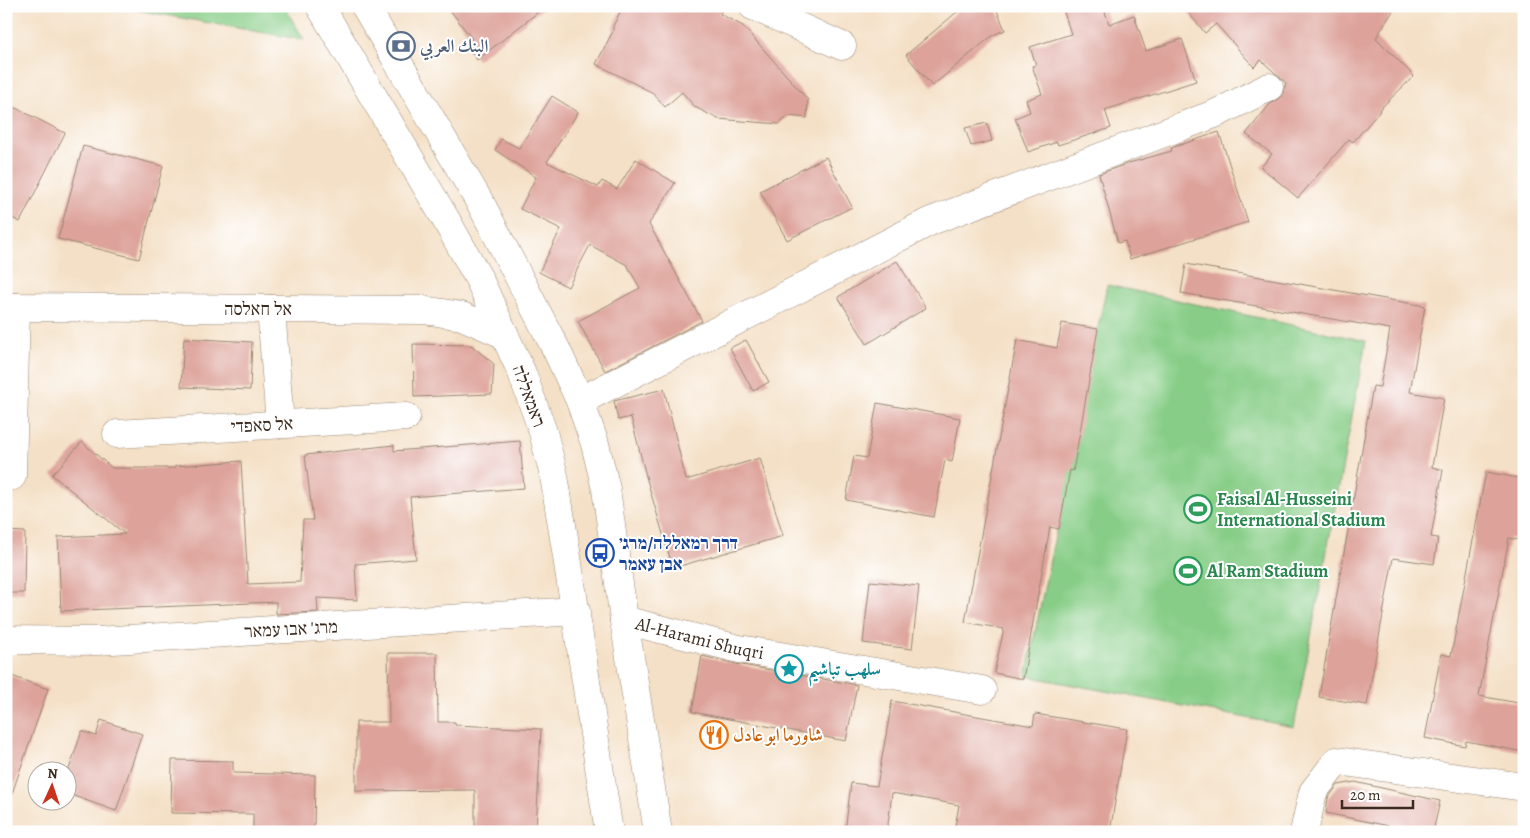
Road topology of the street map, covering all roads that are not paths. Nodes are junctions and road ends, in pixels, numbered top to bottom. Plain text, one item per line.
1 (320, 6) edge
2 (365, 6) edge
3 (753, 6) edge
4 (842, 46) dead end
5 (1269, 87) dead end
6 (11, 307) edge
7 (271, 309) junction
8 (505, 335) junction
9 (580, 401) junction
10 (406, 417) dead end
11 (280, 424) junction
12 (117, 434) dead end
13 (12, 476) dead end
14 (576, 611) junction
15 (624, 620) junction
16 (6, 640) edge
17 (982, 690) dead end
18 (1524, 787) edge
19 (609, 832) edge
20 (658, 832) edge
21 (1304, 832) edge

1 - 8 main road, ראמאללה
2 - 9 main road
3 - 4 main road
5 - 9 main road
6 - 7 main road, אל חאלסה
6 - 13 main road
7 - 8 main road, אל חאלסה
7 - 11 main road
8 - 14 main road, ראמאללה
9 - 15 main road
10 - 11 main road, אל סאפדי
11 - 12 main road, אל סאפדי
14 - 16 main road, מרג' אבו עמאר
14 - 19 main road, ראמאללה
15 - 17 main road, Al-Harami Shuqri
15 - 20 main road
18 - 21 main road

